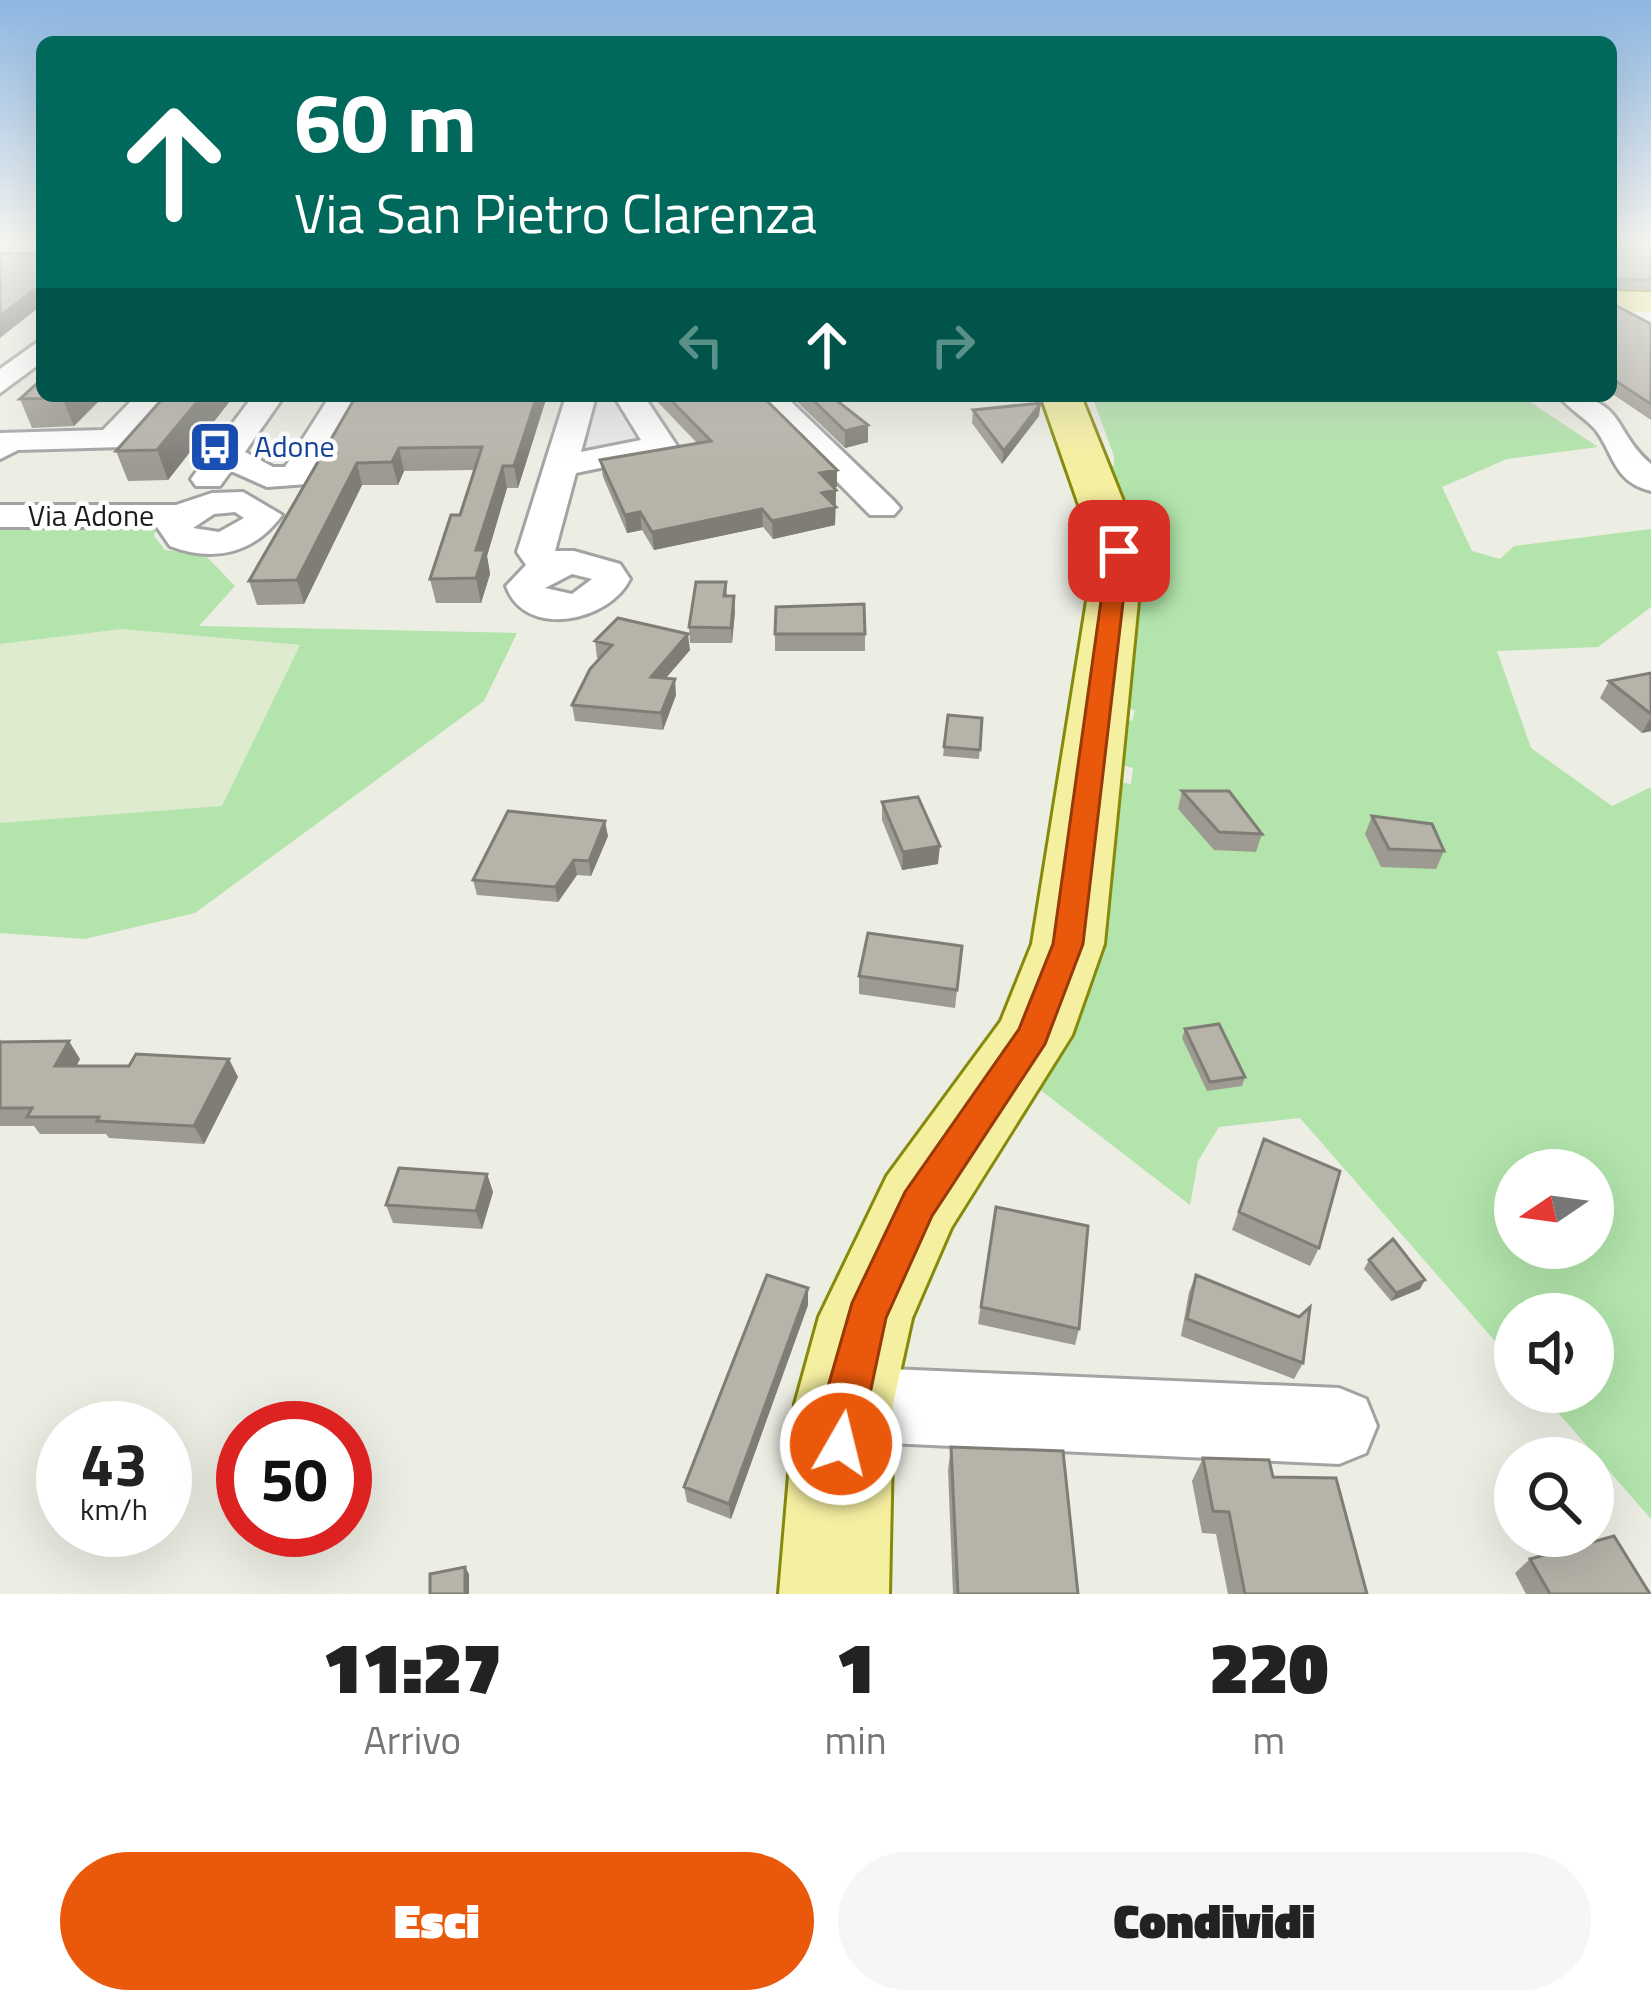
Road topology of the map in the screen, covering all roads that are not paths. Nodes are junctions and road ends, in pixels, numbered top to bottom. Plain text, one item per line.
1 (36, 351) edge
2 (0, 384) edge
3 (147, 402) edge
4 (265, 402) edge
5 (341, 402) edge
6 (579, 402) edge
7 (632, 402) edge
8 (774, 402) edge
9 (1064, 402) edge
10 (1581, 402) edge
11 (0, 448) edge
12 (226, 455) junction
13 (561, 466) junction
14 (1651, 481) edge
15 (882, 508) dead end
16 (0, 516) edge
17 (547, 567) dead end
18 (844, 1404) junction
19 (1340, 1426) dead end
20 (834, 1594) edge

1 - 2 street
3 - 11 street
4 - 12 street, Via Adone
5 - 12 street
6 - 13 street
7 - 13 street
8 - 15 street
9 - 18 main road
10 - 14 street
12 - 16 street, Via Adone
13 - 17 street
18 - 19 street
18 - 20 main road

